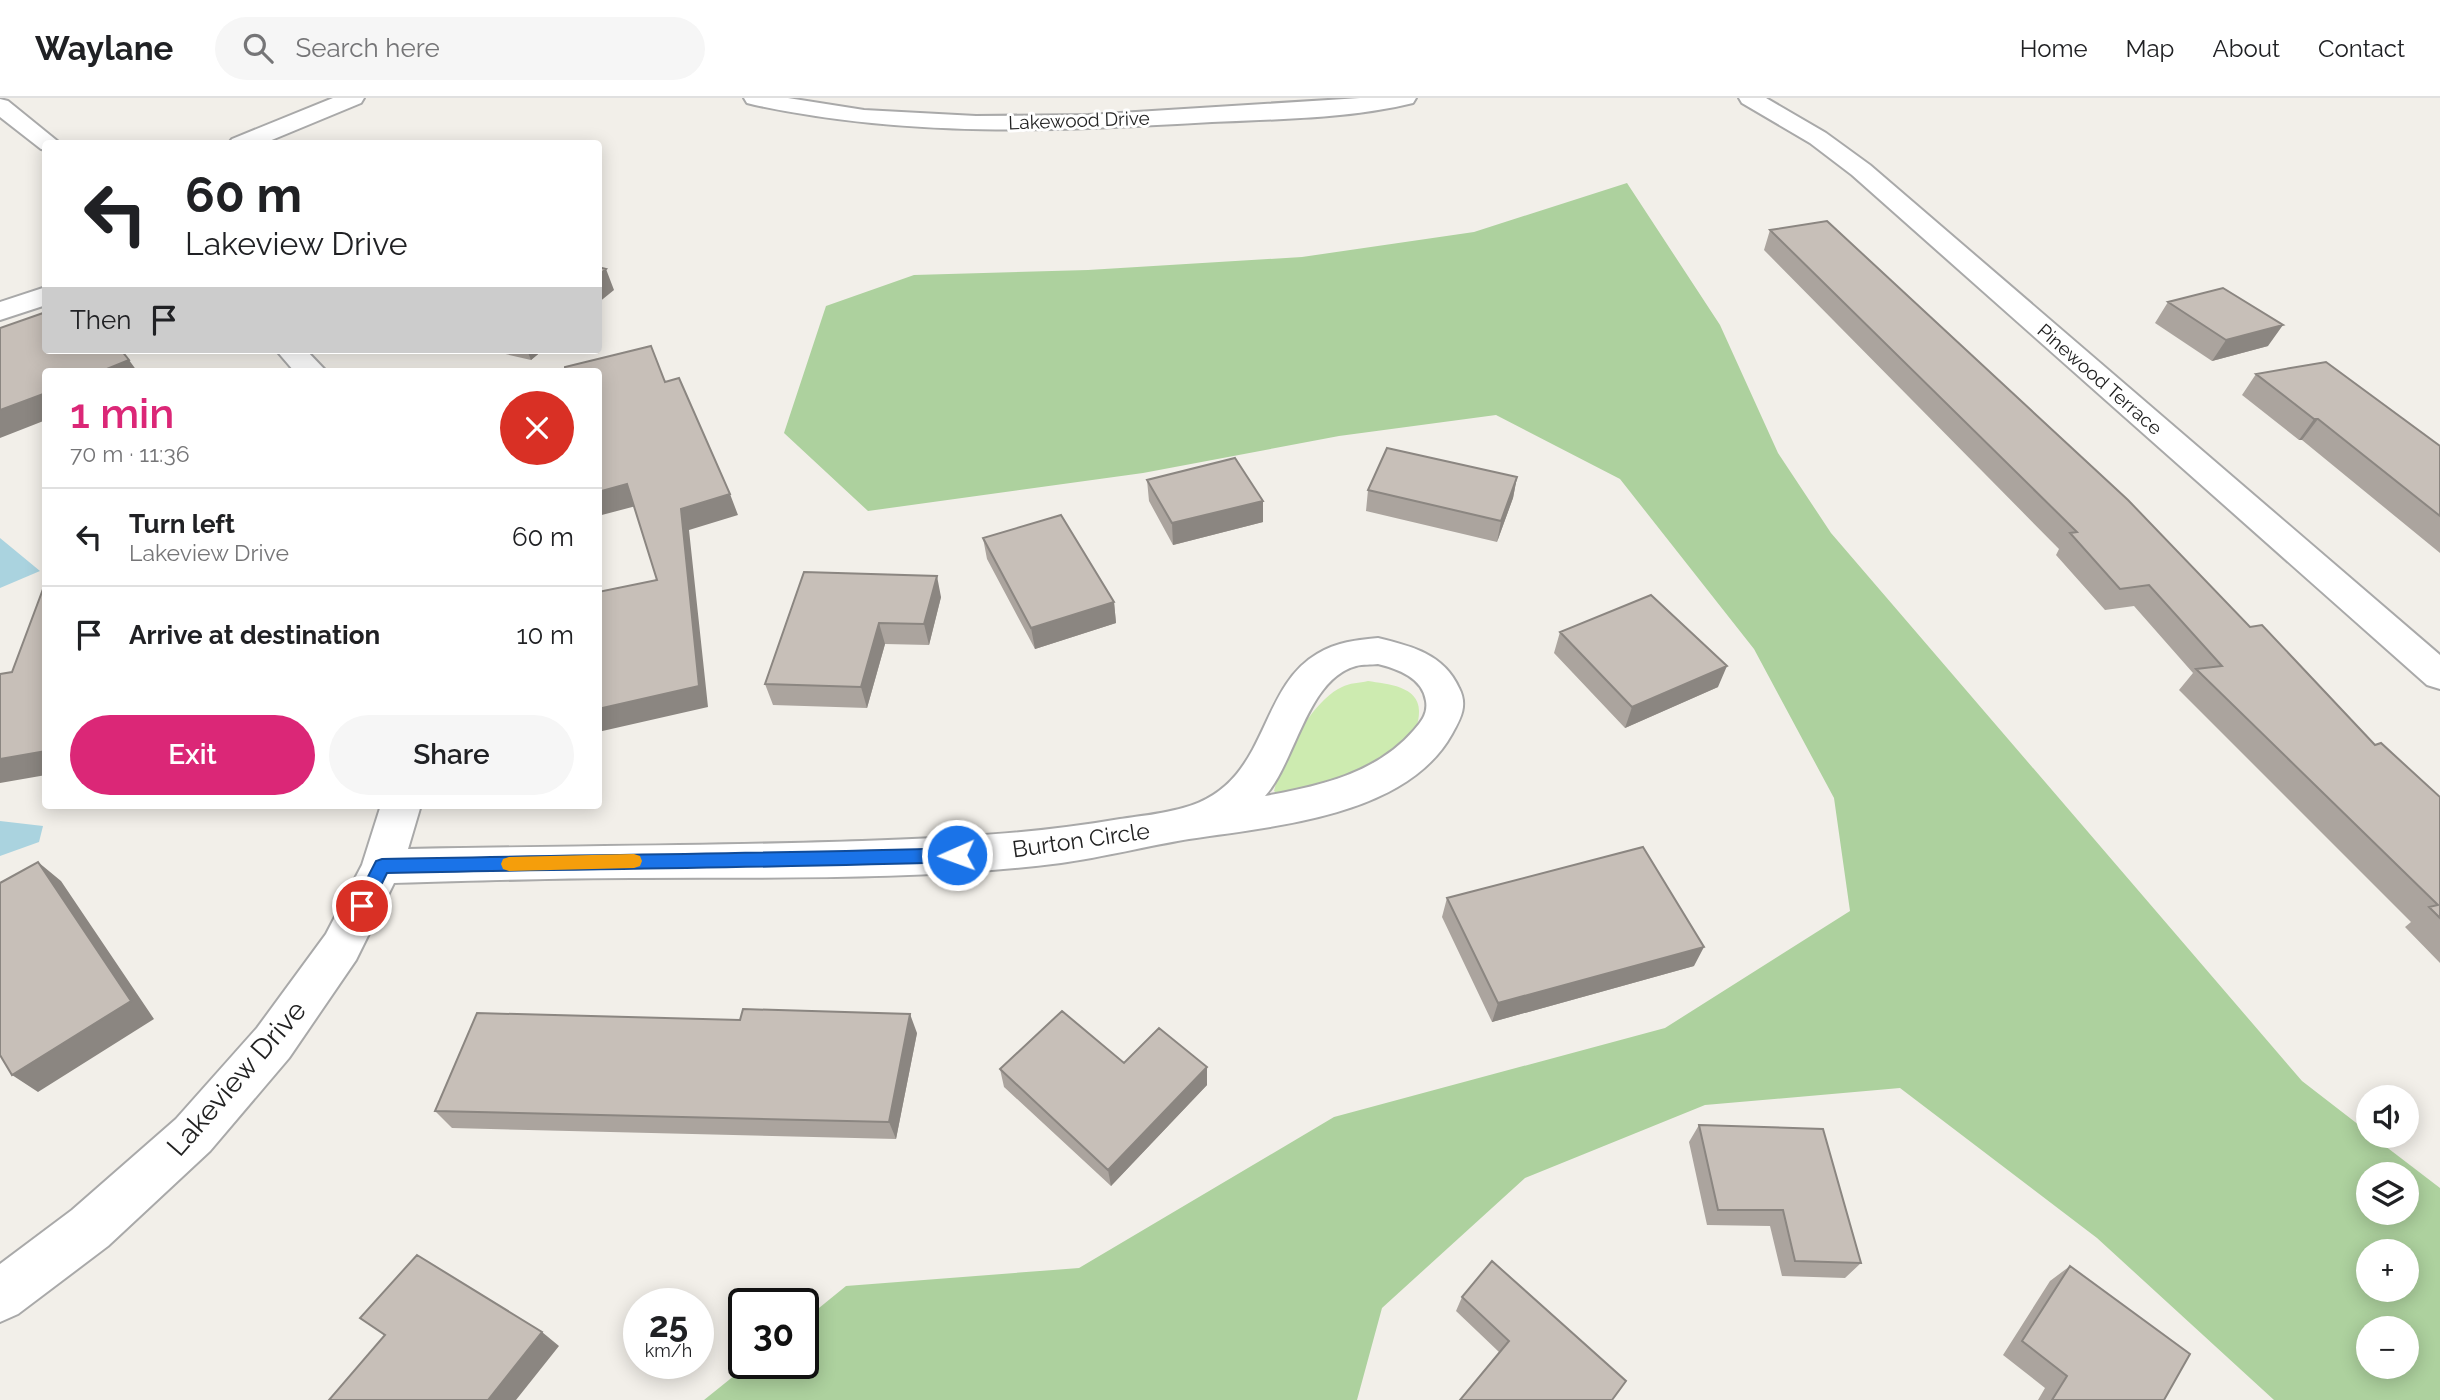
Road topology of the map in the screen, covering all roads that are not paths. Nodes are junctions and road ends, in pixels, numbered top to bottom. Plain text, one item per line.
1 (353, 98) edge
2 (755, 98) edge
3 (1405, 98) edge
4 (1749, 98) edge
5 (0, 106) edge
6 (44, 140) edge
7 (250, 140) edge
8 (42, 296) edge
9 (0, 312) edge
10 (294, 354) edge
11 (308, 368) edge
12 (2440, 676) edge
13 (400, 809) edge
14 (1191, 823) junction
15 (382, 866) junction
16 (0, 1296) edge

1 - 7 street
2 - 3 street, Lakewood Drive
4 - 12 street, Pinewood Terrace
5 - 6 street
8 - 9 street
10 - 11 street
13 - 15 street, Lakeview Drive
14 - 14 street, Burton Circle
14 - 15 street, Burton Circle
15 - 16 street, Lakeview Drive

